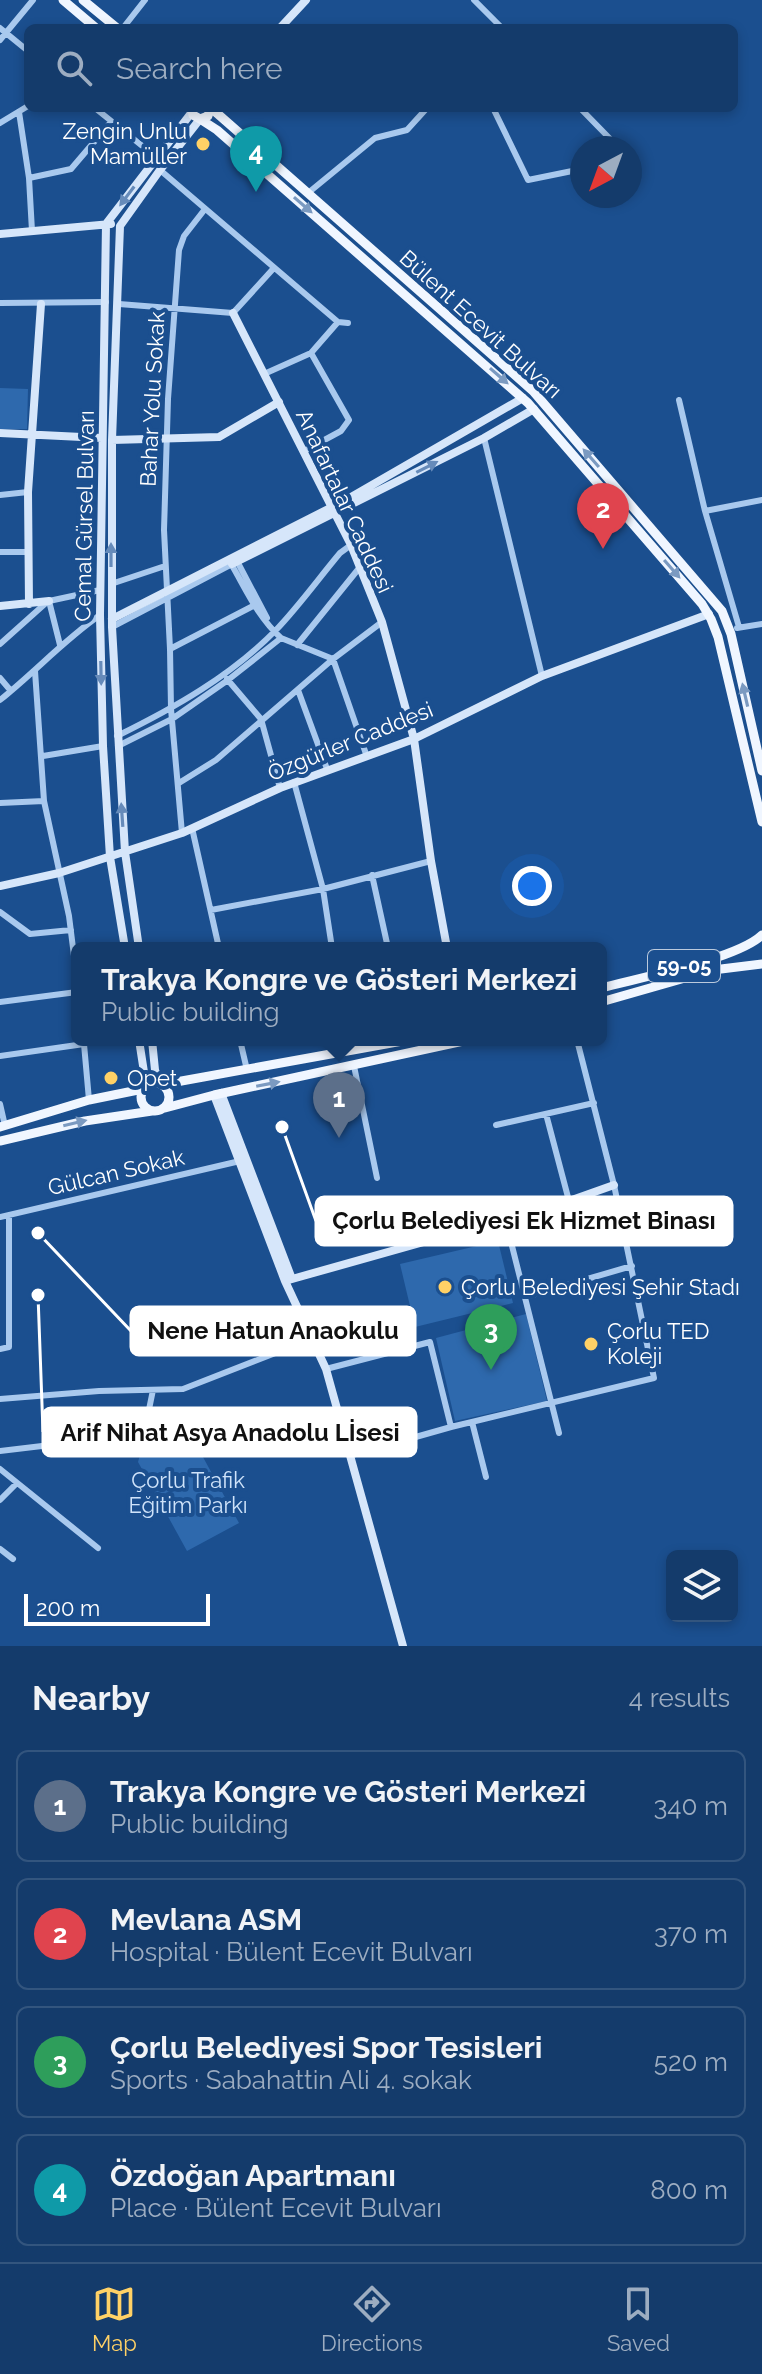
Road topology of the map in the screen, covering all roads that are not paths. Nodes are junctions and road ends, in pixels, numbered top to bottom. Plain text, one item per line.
1 (33, 0) edge
2 (63, 0) edge
3 (83, 0) edge
4 (145, 0) edge
5 (306, 0) edge
6 (474, 0) edge
7 (91, 24) edge
8 (112, 24) edge
9 (126, 24) edge
10 (284, 24) edge
11 (498, 24) edge
12 (3, 30) edge
13 (0, 40) edge
14 (24, 48) edge
15 (24, 109) edge
16 (19, 112) junction
17 (100, 112) edge
18 (193, 112) edge
19 (215, 112) edge
20 (423, 112) edge
21 (495, 112) edge
22 (584, 112) edge
23 (111, 122) junction
24 (0, 123) edge
25 (607, 136) edge
26 (156, 157) junction
27 (160, 170) junction
28 (570, 171) edge
29 (29, 178) junction
30 (308, 193) junction
31 (205, 209) junction
32 (106, 224) junction
33 (120, 226) junction
34 (32, 231) junction
35 (0, 234) edge
36 (273, 269) junction
37 (106, 302) junction
38 (0, 303) edge
39 (41, 304) junction
40 (119, 304) junction
41 (173, 307) junction
42 (233, 313) junction
43 (338, 322) junction
44 (348, 323) dead end
45 (311, 353) junction
46 (264, 374) junction
47 (523, 398) junction
48 (679, 400) dead end
49 (279, 402) junction
50 (534, 409) junction
51 (0, 433) edge
52 (30, 434) junction
53 (102, 438) junction
54 (484, 438) junction
55 (112, 440) junction
56 (167, 440) junction
57 (304, 451) junction
58 (28, 492) junction
59 (0, 495) edge
60 (762, 500) edge
61 (333, 510) junction
62 (705, 511) junction
63 (351, 545) junction
64 (0, 552) edge
65 (28, 552) junction
66 (233, 560) junction
67 (165, 566) junction
68 (360, 567) junction
69 (111, 584) junction
70 (100, 590) junction
71 (166, 594) junction
72 (48, 601) junction
73 (29, 604) junction
74 (0, 606) edge
75 (253, 606) junction
76 (709, 614) junction
77 (100, 615) junction
78 (382, 622) junction
79 (112, 623) junction
80 (762, 624) edge
81 (734, 628) junction
82 (274, 632) junction
83 (281, 638) junction
84 (0, 644) edge
85 (60, 645) junction
86 (297, 645) junction
87 (170, 649) junction
88 (333, 659) junction
89 (35, 671) junction
90 (542, 676) junction
91 (226, 677) junction
92 (0, 678) edge
93 (298, 690) junction
94 (11, 691) junction
95 (0, 700) edge
96 (171, 709) junction
97 (172, 719) junction
98 (261, 719) junction
99 (117, 736) junction
100 (414, 739) junction
101 (103, 746) junction
102 (118, 746) junction
103 (366, 754) junction
104 (43, 756) junction
105 (327, 769) junction
106 (762, 771) edge
107 (294, 782) junction
108 (179, 783) junction
109 (280, 788) junction
110 (44, 801) junction
111 (0, 803) edge
112 (762, 822) edge
113 (192, 828) junction
114 (182, 833) junction
115 (125, 852) junction
116 (110, 857) junction
117 (431, 861) junction
118 (61, 873) junction
119 (372, 875) junction
120 (0, 886) edge
121 (323, 889) junction
122 (211, 910) junction
123 (0, 912) edge
124 (71, 930) junction
125 (762, 935) edge
126 (72, 942) edge
127 (124, 942) edge
128 (138, 942) edge
129 (218, 942) edge
130 (331, 942) edge
131 (387, 942) edge
132 (446, 942) edge
133 (762, 964) edge
134 (607, 986) edge
135 (71, 993) edge
136 (607, 1000) edge
137 (0, 1002) edge
138 (71, 1044) edge
139 (84, 1046) edge
140 (140, 1046) edge
141 (153, 1046) edge
142 (241, 1046) edge
143 (346, 1046) edge
144 (380, 1046) edge
145 (437, 1046) edge
146 (579, 1046) edge
147 (347, 1053) junction
148 (0, 1056) edge
149 (354, 1066) junction
150 (247, 1070) junction
151 (162, 1085) junction
152 (145, 1087) junction
153 (218, 1094) junction
154 (89, 1100) junction
155 (594, 1103) junction
156 (0, 1108) edge
157 (165, 1108) junction
158 (152, 1111) junction
159 (546, 1114) junction
160 (496, 1125) dead end
161 (2, 1126) edge
162 (0, 1141) edge
163 (240, 1161) junction
164 (377, 1178) dead end
165 (614, 1185) junction
166 (569, 1201) junction
167 (9, 1215) junction
168 (0, 1217) edge
169 (505, 1218) junction
170 (273, 1240) junction
171 (9, 1247) junction
172 (0, 1249) edge
173 (632, 1266) junction
174 (289, 1280) junction
175 (0, 1288) edge
176 (9, 1290) junction
177 (525, 1297) junction
178 (314, 1338) junction
179 (0, 1349) edge
180 (326, 1369) junction
181 (153, 1390) junction
182 (0, 1399) edge
183 (551, 1403) junction
184 (472, 1422) junction
185 (451, 1427) junction
186 (559, 1433) dead end
187 (0, 1451) edge
188 (352, 1455) junction
189 (0, 1469) edge
190 (486, 1477) dead end
191 (17, 1483) junction
192 (0, 1500) edge
193 (98, 1548) dead end
194 (0, 1549) edge
195 (13, 1559) dead end
196 (403, 1646) edge

1 - 12 street
2 - 7 main road
3 - 8 main road
4 - 9 street
5 - 10 street
6 - 11 street
12 - 13 street
12 - 14 street
15 - 16 street
16 - 24 street
16 - 29 street
17 - 23 street
18 - 26 street
18 - 27 street
18 -> 47 main road
19 - 30 main road, Bülent Ecevit Bulvarı
20 - 30 street
21 - 28 street
22 - 25 street
23 - 26 street
23 - 29 street
26 -> 32 street
27 - 31 street
27 - 33 street
29 - 34 street
81 -> 30 main road, Bülent Ecevit Bulvarı
31 - 36 street
31 - 41 street, Bahar Yolu Sokak
32 - 33 street
32 - 34 street
32 - 37 street, Cemal Gürsel Bulvarı
33 - 40 street, Cemal Gürsel Bulvarı
34 - 35 street
36 - 42 street
36 - 43 street
37 - 39 street
37 - 53 street, Cemal Gürsel Bulvarı
38 - 39 street
39 - 52 street
40 - 41 street
40 - 55 street, Cemal Gürsel Bulvarı
41 - 42 street
41 - 56 street, Bahar Yolu Sokak
42 - 46 street, Anafartalar Caddesi
43 - 44 street
43 - 45 street
45 - 46 street
45 - 57 street
46 - 49 street, Anafartalar Caddesi
47 - 50 main road
47 - 61 street
48 - 62 street
49 - 56 street
49 - 57 street, Anafartalar Caddesi
50 - 54 street
50 -> 76 main road
51 - 52 street
52 - 53 street
52 - 58 street
53 - 70 street, Cemal Gürsel Bulvarı
61 -> 54 street
54 - 90 street
55 - 56 street
69 -> 55 street, Cemal Gürsel Bulvarı
56 - 67 street, Bahar Yolu Sokak
57 - 61 street, Anafartalar Caddesi
58 - 59 street
58 - 65 street
60 - 62 street
61 - 63 street, Anafartalar Caddesi
61 - 66 street
62 - 81 street
63 - 68 street, Anafartalar Caddesi
63 - 82 street
64 - 65 street
65 - 73 street
66 - 71 street
66 - 75 street
66 - 82 street
67 - 69 street
67 - 71 street, Bahar Yolu Sokak
68 - 78 street, Anafartalar Caddesi
68 - 86 street
69 - 79 street, Cemal Gürsel Bulvarı
70 - 72 street
70 - 77 street, Cemal Gürsel Bulvarı
71 - 79 street
71 - 87 street, Bahar Yolu Sokak
72 - 73 street
72 - 84 street
72 - 85 street
73 - 74 street
75 - 82 street
75 - 87 street
76 - 90 street, Özgürler Caddesi
76 - 112 main road
77 - 85 street
77 -> 101 street, Cemal Gürsel Bulvarı
78 - 88 street
78 - 100 street, Anafartalar Caddesi
79 - 99 street, Cemal Gürsel Bulvarı
80 - 81 street
106 -> 81 main road, Bülent Ecevit Bulvarı
82 - 83 street
82 - 91 street
83 - 86 street
83 - 91 street
85 - 89 street
86 - 88 street
87 - 96 street, Bahar Yolu Sokak
88 - 93 street
88 - 103 street
89 - 94 street
89 - 104 street
90 - 100 street, Özgürler Caddesi
91 - 96 street
91 - 97 street
91 - 98 street
92 - 94 street
93 - 98 street
93 - 105 street
94 - 95 street
96 - 97 street, Bahar Yolu Sokak
96 - 99 street
97 - 102 street
97 - 108 street, Bahar Yolu Sokak
98 - 108 street
98 - 109 street
99 - 102 street, Cemal Gürsel Bulvarı
100 - 103 street, Özgürler Caddesi
100 - 117 street, Anafartalar Caddesi
101 - 104 street
101 - 116 street, Cemal Gürsel Bulvarı
115 -> 102 street, Cemal Gürsel Bulvarı
103 - 105 street, Özgürler Caddesi
104 - 110 street
105 - 107 street, Özgürler Caddesi
107 - 109 street, Özgürler Caddesi
107 - 121 street
108 - 114 street, Bahar Yolu Sokak
109 - 113 street, Özgürler Caddesi
110 - 111 street
110 - 118 street
113 - 114 street, Özgürler Caddesi
113 - 122 street
114 - 115 street, Özgürler Caddesi
115 - 116 street, Özgürler Caddesi
115 - 128 street, Cemal Gürsel Bulvarı
116 - 118 street, Özgürler Caddesi
116 - 127 street, Cemal Gürsel Bulvarı
117 - 119 street
117 - 132 street, Anafartalar Caddesi
118 - 120 street, Özgürler Caddesi
118 - 124 street
119 - 121 street
119 - 131 street
121 - 122 street
121 - 130 street
122 - 129 street
123 - 124 street
124 - 126 street
125 - 134 main road, 59-05
133 - 136 main road
135 - 137 street
138 - 148 street
139 - 154 street
140 - 152 street
141 - 151 street
142 - 150 street
143 - 147 street
144 - 147 main road
145 - 149 main road
146 - 155 street
147 - 150 main road
153 -> 149 main road
149 - 164 street
150 - 151 main road
151 - 152 main road
151 - 157 main road
152 - 154 main road
152 - 158 main road
153 - 157 main road
153 - 163 street
153 - 170 street
154 - 161 main road
155 - 159 street
155 - 165 street
156 - 161 street
157 - 158 main road
162 -> 158 main road
159 - 160 street
159 - 166 street
163 - 167 street, Gülcan Sokak
163 - 170 street
165 - 166 street
165 - 173 street
166 - 169 street
167 - 168 street, Gülcan Sokak
167 - 171 street
169 - 174 street
169 - 177 street
170 - 174 street
171 - 172 street
171 - 176 street
173 - 177 street
173 - 183 street
174 - 178 street
175 - 176 street
176 - 179 street
177 - 183 street
178 - 180 street
178 - 181 street
180 - 185 street
180 - 188 street
181 - 182 street
181 - 187 street
183 - 184 street
183 - 186 street
184 - 185 street
184 - 190 street
185 - 188 street
188 - 196 street
189 - 191 street
191 - 192 street
191 - 193 street
194 - 195 street

